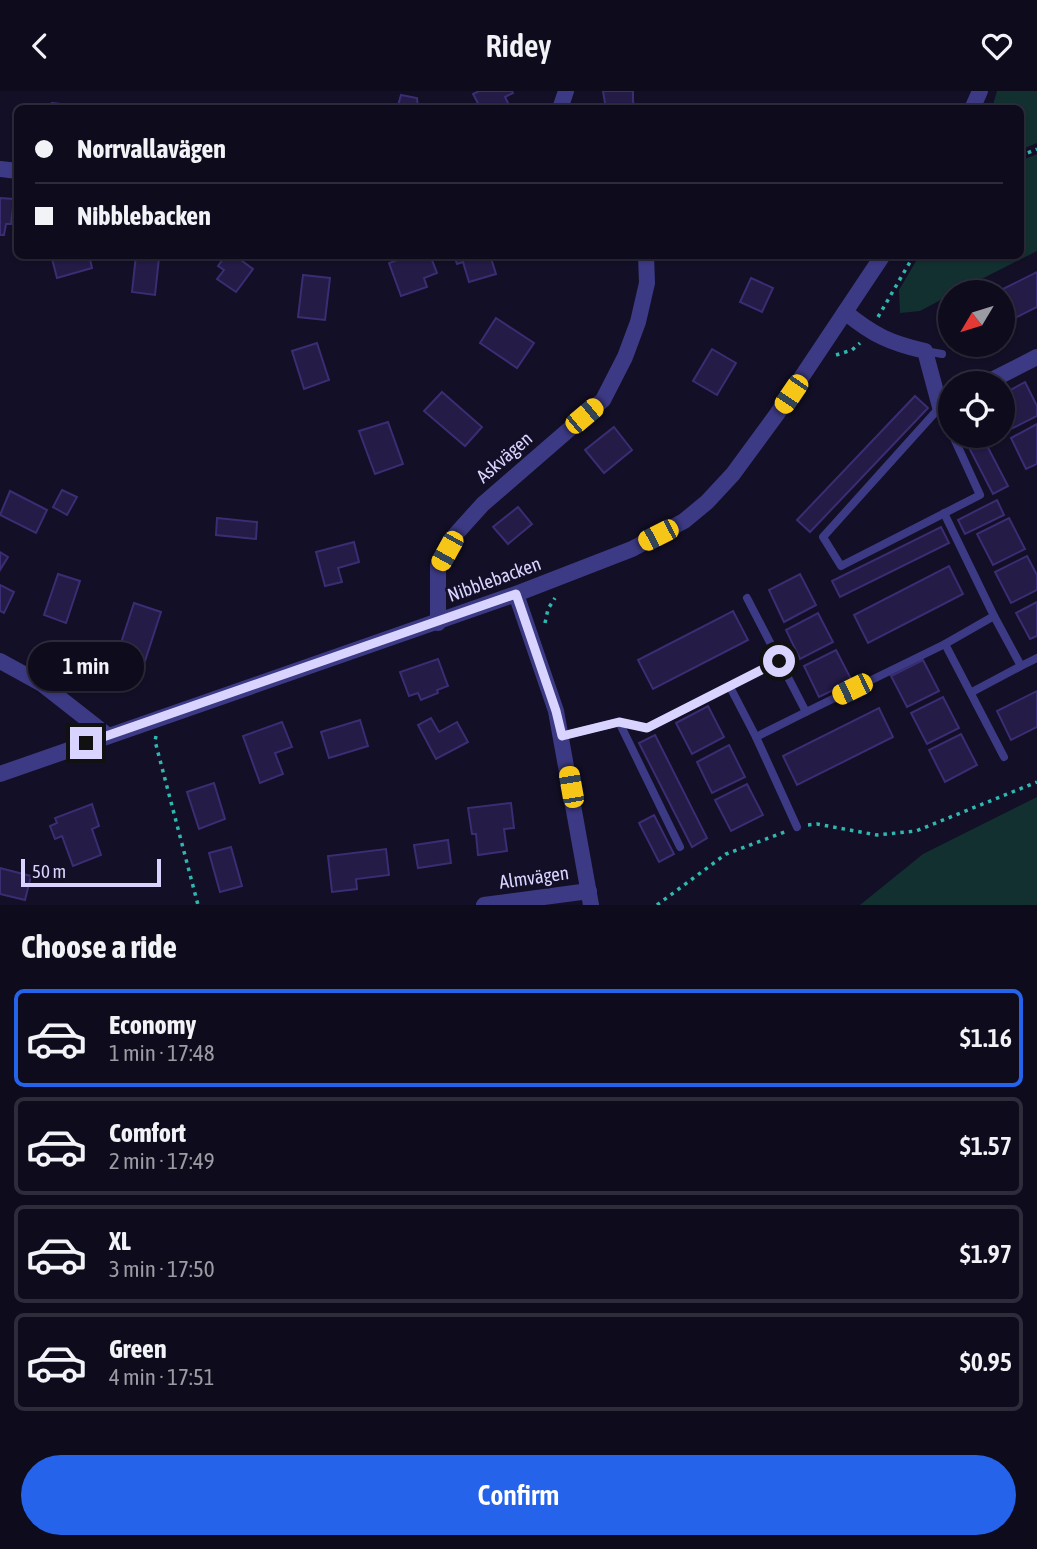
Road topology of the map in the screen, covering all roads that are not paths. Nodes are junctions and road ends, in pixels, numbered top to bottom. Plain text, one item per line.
1 (646, 259) edge
2 (880, 259) edge
3 (845, 312) junction
4 (925, 351) junction
5 (938, 353) edge
6 (1037, 357) edge
7 (1010, 371) edge
8 (938, 385) edge
9 (938, 412) edge
10 (958, 448) edge
11 (944, 513) junction
12 (516, 594) junction
13 (747, 598) dead end
14 (994, 616) junction
15 (438, 622) junction
16 (945, 644) junction
17 (1037, 658) edge
18 (0, 661) edge
19 (779, 661) junction
20 (1021, 666) junction
21 (730, 687) junction
22 (972, 692) junction
23 (806, 712) junction
24 (619, 722) junction
25 (107, 735) junction
26 (562, 736) junction
27 (756, 737) junction
28 (1004, 757) dead end
29 (0, 774) edge
30 (797, 827) road end
31 (680, 847) dead end
32 (590, 898) edge
33 (484, 905) edge

1 - 15 street, Askvägen
2 - 3 street, Nibblebacken
3 - 4 street
3 - 12 street, Nibblebacken
4 - 5 lane
4 - 8 street
6 - 7 street
9 - 11 lane
10 - 11 lane
11 - 14 lane
12 - 15 street, Nibblebacken
12 - 26 street
13 - 19 lane
14 - 16 lane
14 - 20 lane
15 - 25 street, Nibblebacken
16 - 22 lane
16 - 23 lane
17 - 20 lane
18 - 25 street
19 - 21 lane
19 - 23 lane
20 - 22 lane
21 - 24 lane
21 - 27 lane
22 - 28 lane
23 - 27 lane
24 - 26 lane
24 - 31 lane
25 - 29 street, Nibblebacken
26 - 32 street
27 - 30 lane
32 - 33 street, Almvägen

